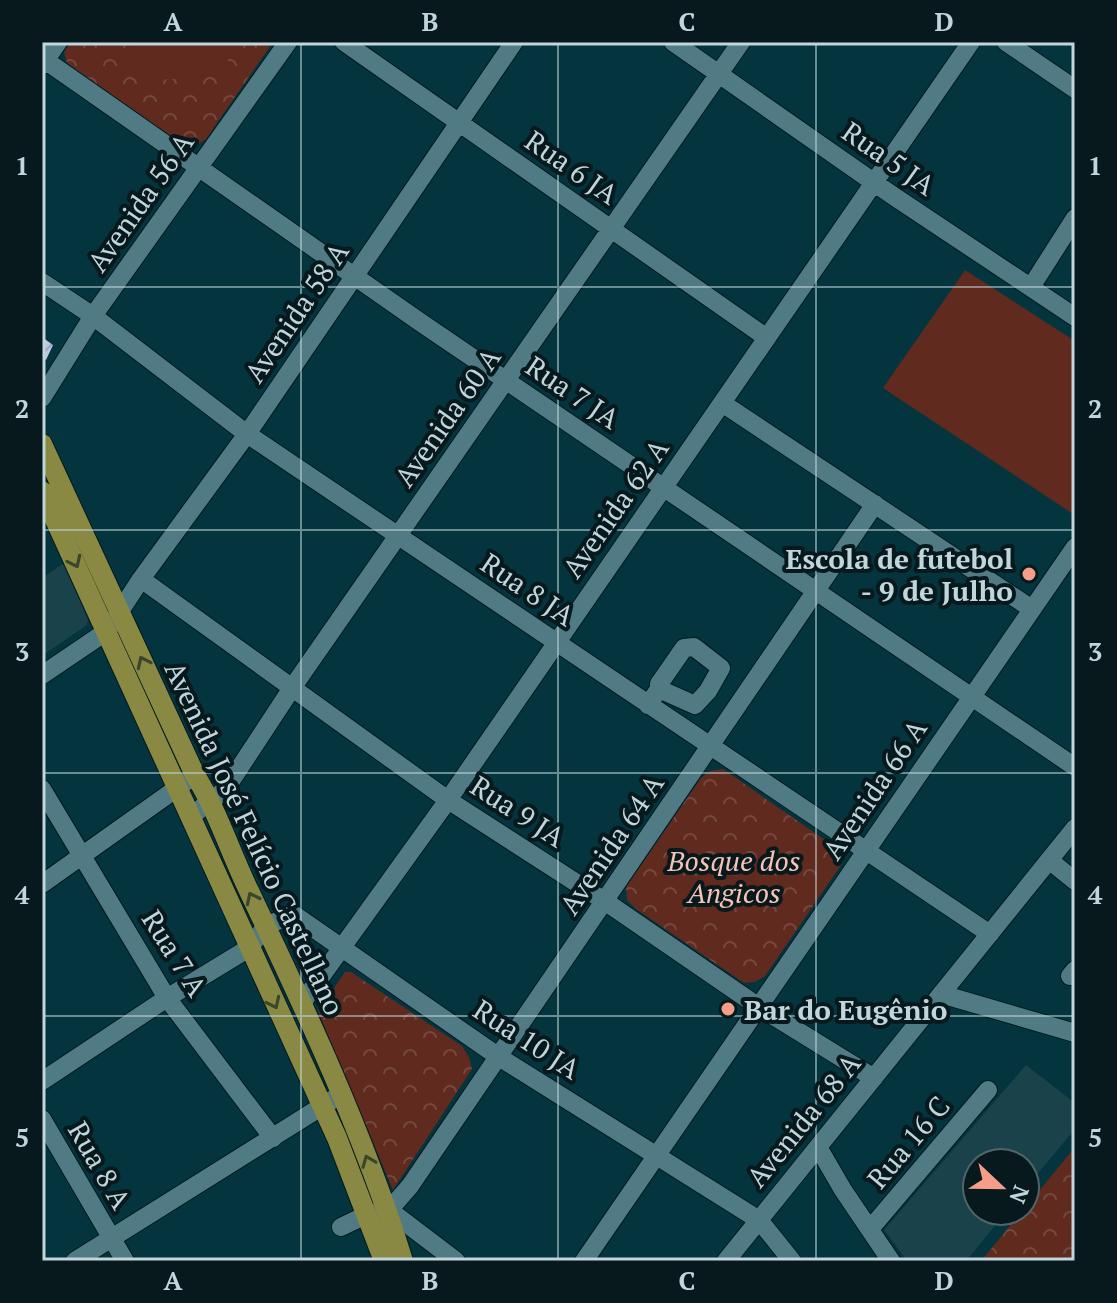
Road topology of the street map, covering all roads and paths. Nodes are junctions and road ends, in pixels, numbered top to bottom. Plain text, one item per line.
1 (58, 42) edge
2 (288, 42) edge
3 (344, 42) edge
4 (514, 42) edge
5 (673, 42) edge
6 (741, 42) edge
7 (971, 42) edge
8 (1006, 42) edge
9 (43, 61) edge
10 (719, 74) junction
11 (1075, 89) edge
12 (459, 122) junction
13 (197, 169) junction
14 (874, 182) junction
15 (1075, 218) edge
16 (611, 229) junction
17 (354, 276) junction
18 (42, 282) edge
19 (1031, 287) junction
20 (93, 316) junction
21 (1075, 317) edge
22 (767, 338) junction
23 (506, 380) junction
24 (42, 398) edge
25 (722, 403) junction
26 (247, 434) junction
27 (42, 444) edge
28 (663, 487) junction
29 (42, 491) edge
30 (875, 504) junction
31 (398, 536) junction
32 (1075, 547) edge
33 (141, 579) junction
34 (815, 593) junction
35 (1032, 609) junction
36 (120, 610) junction
37 (107, 631) junction
38 (557, 642) junction
39 (42, 675) edge
40 (292, 688) junction
41 (659, 689) dead end
42 (971, 696) junction
43 (648, 705) junction
44 (712, 746) junction
45 (1075, 767) edge
46 (195, 775) junction
47 (42, 789) edge
48 (177, 789) junction
49 (448, 800) junction
50 (211, 802) junction
51 (191, 816) junction
52 (1075, 828) edge
53 (864, 852) junction
54 (83, 857) junction
55 (1049, 860) junction
56 (1075, 881) edge
57 (42, 884) edge
58 (606, 902) junction
59 (266, 926) junction
60 (990, 934) junction
61 (249, 948) junction
62 (343, 949) junction
63 (941, 994) junction
64 (167, 998) junction
65 (302, 1003) junction
66 (759, 1007) junction
67 (1075, 1033) edge
68 (499, 1057) junction
69 (874, 1078) junction
70 (42, 1081) edge
71 (988, 1090) dead end
72 (340, 1095) junction
73 (323, 1107) junction
74 (42, 1119) edge
75 (273, 1138) junction
76 (818, 1147) junction
77 (658, 1154) junction
78 (388, 1211) junction
79 (366, 1215) junction
80 (759, 1220) junction
81 (341, 1227) dead end
82 (870, 1229) junction
83 (110, 1239) junction
84 (75, 1261) edge
85 (125, 1261) edge
86 (384, 1261) edge
87 (403, 1261) edge
88 (456, 1261) edge
89 (584, 1261) edge
90 (726, 1261) edge
91 (792, 1261) edge
92 (891, 1261) edge

1 - 9 street
2 - 13 street, Avenida 56 A
3 - 12 street, Rua 6 JA
4 - 12 street, Avenida 58 A
5 - 10 street, Rua 5 JA
6 - 10 street, Avenida 60 A
7 - 14 street, Avenida 62 A
8 - 11 street
9 - 13 street, Rua 7 JA
10 - 14 street, Rua 5 JA
10 - 16 street, Avenida 60 A
12 - 16 street, Rua 6 JA
12 - 17 street, Avenida 58 A
13 - 17 street, Rua 7 JA
13 - 20 street, Avenida 56 A
14 - 19 street, Rua 5 JA
14 - 22 street, Avenida 62 A
15 - 19 street
16 - 22 street, Rua 6 JA
16 - 23 street, Avenida 60 A
17 - 23 street, Rua 7 JA
17 - 26 street, Avenida 58 A
18 - 20 street, Rua 8 JA
19 - 21 street, Rua 5 JA
20 - 24 street, Avenida 56 A
20 - 26 street, Rua 8 JA
22 - 25 street, Avenida 62 A
23 - 28 street, Rua 7 JA
23 - 31 street, Avenida 60 A
25 - 28 street, Avenida 62 A
25 - 30 street
26 - 31 street, Rua 8 JA
26 - 33 street, Avenida 58 A
27 - 36 main road, Avenida José Felício Castellano
28 - 34 street, Rua 7 JA
28 - 38 street, Avenida 62 A
29 -> 37 main road, Avenida José Felício Castellano
30 - 34 street, Avenida 64 A
30 - 35 street
31 - 38 street, Rua 8 JA
31 - 40 street, Avenida 60 A
32 - 35 street, Avenida 66 A
33 - 36 street, Avenida 58 A
33 - 40 street, Rua 9 JA
34 - 42 street, Rua 7 JA
34 - 44 street, Avenida 64 A
35 - 42 street, Avenida 66 A
36 - 37 street, Avenida 58 A
46 -> 36 main road, Avenida José Felício Castellano
37 - 39 street
37 - 48 main road, Avenida José Felício Castellano
38 - 43 street, Rua 8 JA
38 - 49 street, Avenida 62 A
40 - 49 street, Rua 9 JA
40 - 50 street, Avenida 60 A
41 - 43 street
42 - 45 street, Rua 7 JA
42 - 53 street, Avenida 66 A
43 - 44 street, Rua 8 JA
44 - 53 street, Rua 8 JA
44 - 58 street, Avenida 64 A
46 - 48 street
46 - 50 main road, Avenida José Felício Castellano
47 - 54 street, Rua 7 A
48 - 51 main road, Avenida José Felício Castellano
48 - 54 street
49 - 58 street, Rua 9 JA
49 - 62 street, Avenida 62 A
50 - 51 street, Avenida 60 A
59 -> 50 main road, Avenida José Felício Castellano
51 - 61 main road, Avenida José Felício Castellano
52 - 55 street, Avenida 68 A
53 - 60 street, Rua 8 JA
53 - 66 street, Avenida 66 A
54 - 57 street
54 - 64 street, Rua 7 A
55 - 56 street
55 - 60 street, Avenida 68 A
58 - 66 street, Rua 9 JA
58 - 68 street, Avenida 64 A
59 - 61 street
59 - 62 street, Rua 10 JA
59 - 65 main road, Avenida José Felício Castellano
60 - 63 street, Avenida 68 A
61 - 64 street
61 -> 73 main road, Avenida José Felício Castellano
62 - 65 street, Avenida 62 A
62 - 68 street, Rua 10 JA
63 - 67 street
63 - 69 street, Avenida 68 A
64 - 70 street
64 - 75 street, Rua 7 A
65 - 72 main road, Avenida José Felício Castellano
66 - 69 street, Rua 9 JA
66 - 77 street, Avenida 66 A
68 - 77 street, Rua 10 JA
68 - 78 street, Avenida 64 A
69 - 76 street, Avenida 68 A
71 - 82 street, Rua 16 C
72 - 73 street
78 -> 72 main road, Avenida José Felício Castellano
73 - 75 street
73 - 79 main road, Avenida José Felício Castellano
74 - 83 street, Rua 8 A
75 - 83 street
76 - 80 street, Avenida 68 A
76 - 82 street
77 - 80 street, Rua 10 JA
77 - 89 street, Avenida 66 A
78 - 79 street
78 - 87 main road, Avenida José Felício Castellano
78 - 88 street
79 - 81 street
79 - 86 main road, Avenida José Felício Castellano
80 - 90 street, Avenida 68 A
80 - 91 street, Rua 10 JA
82 - 92 street
83 - 84 street
83 - 85 street, Rua 8 A

